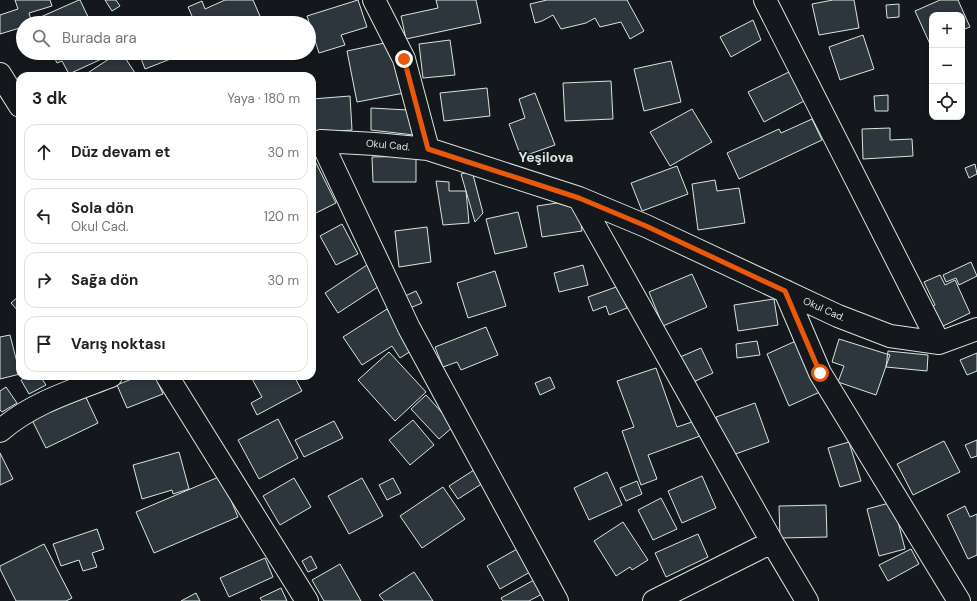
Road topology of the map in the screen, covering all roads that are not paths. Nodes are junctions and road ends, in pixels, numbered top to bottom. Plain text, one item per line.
1 (374, 0) edge
2 (765, 0) edge
3 (317, 144) edge
4 (428, 149) junction
5 (579, 198) junction
6 (785, 291) junction
7 (977, 329) edge
8 (939, 343) junction
9 (101, 380) edge
10 (169, 380) edge
11 (0, 431) edge
12 (772, 542) junction
13 (306, 601) edge
14 (557, 601) edge
15 (654, 601) edge
16 (807, 601) edge
17 (959, 601) edge

1 - 4 street
2 - 8 street
3 - 4 street, Okul Cad.
3 - 14 street
4 - 5 street, Okul Cad.
5 - 6 street, Okul Cad.
5 - 12 street
6 - 8 street, Okul Cad.
6 - 17 street
7 - 8 street, Okul Cad.
9 - 11 street
10 - 13 street
12 - 15 street
12 - 16 street

